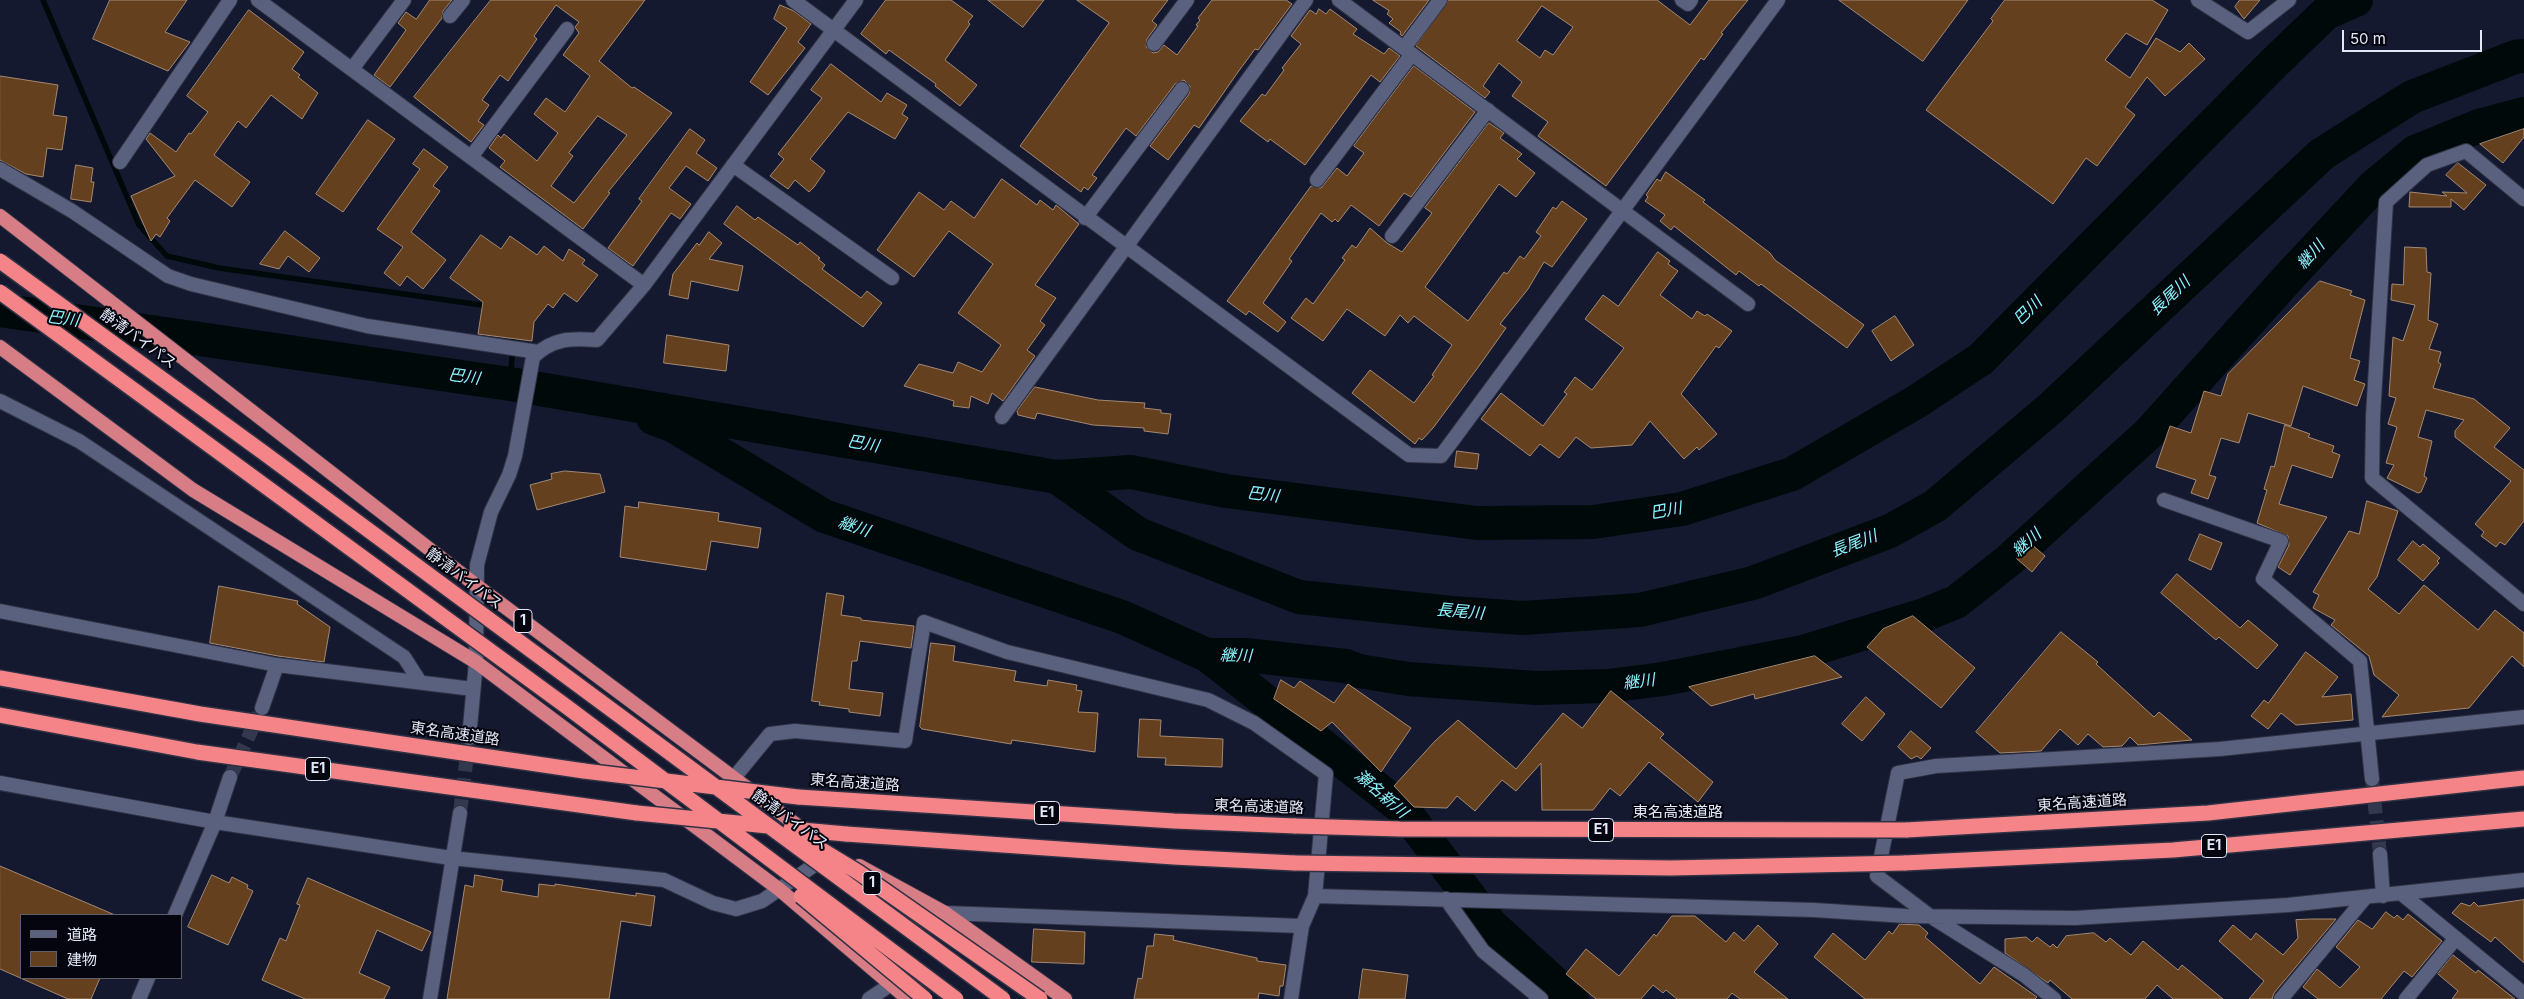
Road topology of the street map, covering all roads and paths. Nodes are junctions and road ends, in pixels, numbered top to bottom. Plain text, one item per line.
1 (230, 0) edge
2 (258, 0) edge
3 (404, 0) edge
4 (463, 0) edge
5 (793, 0) edge
6 (856, 0) edge
7 (1187, 0) edge
8 (1306, 0) edge
9 (1339, 0) edge
10 (1440, 0) edge
11 (1682, 0) edge
12 (1691, 0) edge
13 (1778, 0) edge
14 (2198, 0) edge
15 (2289, 0) edge
16 (450, 16) dead end
17 (567, 29) dead end
18 (834, 30) junction
19 (1154, 44) dead end
20 (1408, 51) junction
21 (352, 69) junction
22 (1182, 89) dead end
23 (1488, 110) junction
24 (471, 157) junction
25 (120, 162) dead end
26 (734, 165) junction
27 (0, 169) edge
28 (1317, 180) dead end
29 (2524, 199) edge
30 (1624, 210) junction
31 (0, 216) edge
32 (1085, 218) junction
33 (1392, 236) dead end
34 (1125, 247) junction
35 (0, 261) edge
36 (892, 278) dead end
37 (644, 285) junction
38 (0, 292) edge
39 (1748, 304) dead end
40 (0, 347) edge
41 (535, 355) junction
42 (0, 402) edge
43 (1002, 417) dead end
44 (2164, 500) dead end
45 (477, 586) junction
46 (2524, 604) edge
47 (0, 612) edge
48 (476, 662) junction
49 (277, 665) junction
50 (0, 678) edge
51 (420, 682) junction
52 (473, 689) junction
53 (262, 708) tunnel mouth
54 (0, 715) edge
55 (2523, 715) edge
56 (2368, 734) junction
57 (469, 738) tunnel mouth
58 (699, 775) junction
59 (230, 776) tunnel mouth
60 (2524, 778) edge
61 (733, 779) junction
62 (2372, 779) tunnel mouth
63 (0, 783) edge
64 (677, 792) junction
65 (460, 813) tunnel mouth
66 (2524, 819) edge
67 (215, 822) junction
68 (833, 852) junction
69 (2380, 854) tunnel mouth
70 (451, 858) junction
71 (2524, 880) edge
72 (780, 890) junction
73 (2402, 894) junction
74 (1315, 896) junction
75 (2383, 896) junction
76 (2365, 898) junction
77 (1446, 899) junction
78 (945, 913) junction
79 (175, 914) edge
80 (1930, 916) junction
81 (1302, 926) junction
82 (2456, 938) junction
83 (148, 979) edge
84 (890, 985) junction
85 (2524, 994) edge
86 (138, 999) edge
87 (430, 999) edge
88 (869, 999) edge
89 (908, 999) edge
90 (925, 999) edge
91 (956, 999) edge
92 (1003, 999) edge
93 (1040, 999) edge
94 (1065, 999) edge
95 (1292, 999) edge
96 (1541, 999) edge
97 (2054, 999) edge
98 (2281, 999) edge
99 (2406, 999) edge

1 - 25 street
2 - 21 street
3 - 21 street
4 - 16 street
5 - 18 street
6 - 18 street
7 - 19 street
8 - 34 street
9 - 20 street
10 - 20 street
11 - 12 street
13 - 30 street
14 - 15 street
17 - 24 street
18 - 26 street
18 - 32 street
20 - 23 street
20 - 28 street
21 - 24 street
22 - 32 street
23 - 30 street
23 - 33 street
24 - 37 street
26 - 36 street
26 - 37 street
27 - 41 street
29 - 46 street
30 - 34 street
30 - 39 street
31 - 45 highway, 1
32 - 34 street
34 - 43 street
35 - 58 highway, 静清バイパス / 1, bridge
37 - 41 street
38 - 64 highway, bridge
40 - 48 highway
41 - 45 street
42 - 51 street
44 - 56 street
45 - 48 street
45 - 61 highway, 1
47 - 49 street
48 - 52 street
48 - 72 highway
49 - 51 street
49 - 53 street
50 - 60 highway, 東名高速道路 / E1, bridge
51 - 52 street
52 - 57 street
54 - 66 highway, E1, bridge
55 - 56 street
56 - 62 street
56 - 80 street
58 - 92 highway, 静清バイパス / 1, bridge
58 - 93 highway, 1, bridge
59 - 67 street
61 - 68 highway, 1
61 - 74 street
63 - 67 street
64 - 90 highway, bridge
64 - 91 highway, bridge
65 - 70 street
67 - 70 street
67 - 79 street
68 - 72 street
68 - 78 highway, 1
69 - 75 street
70 - 72 street
70 - 87 street
71 - 73 street
72 - 84 highway
73 - 75 street
73 - 82 street
74 - 77 street
74 - 81 street
75 - 76 street
76 - 80 street
76 - 98 street
77 - 80 street
77 - 96 street
78 - 81 street
78 - 94 highway, 1
80 - 97 street
81 - 95 street
82 - 85 street
82 - 99 street
83 - 86 street
84 - 88 street
84 - 89 highway

